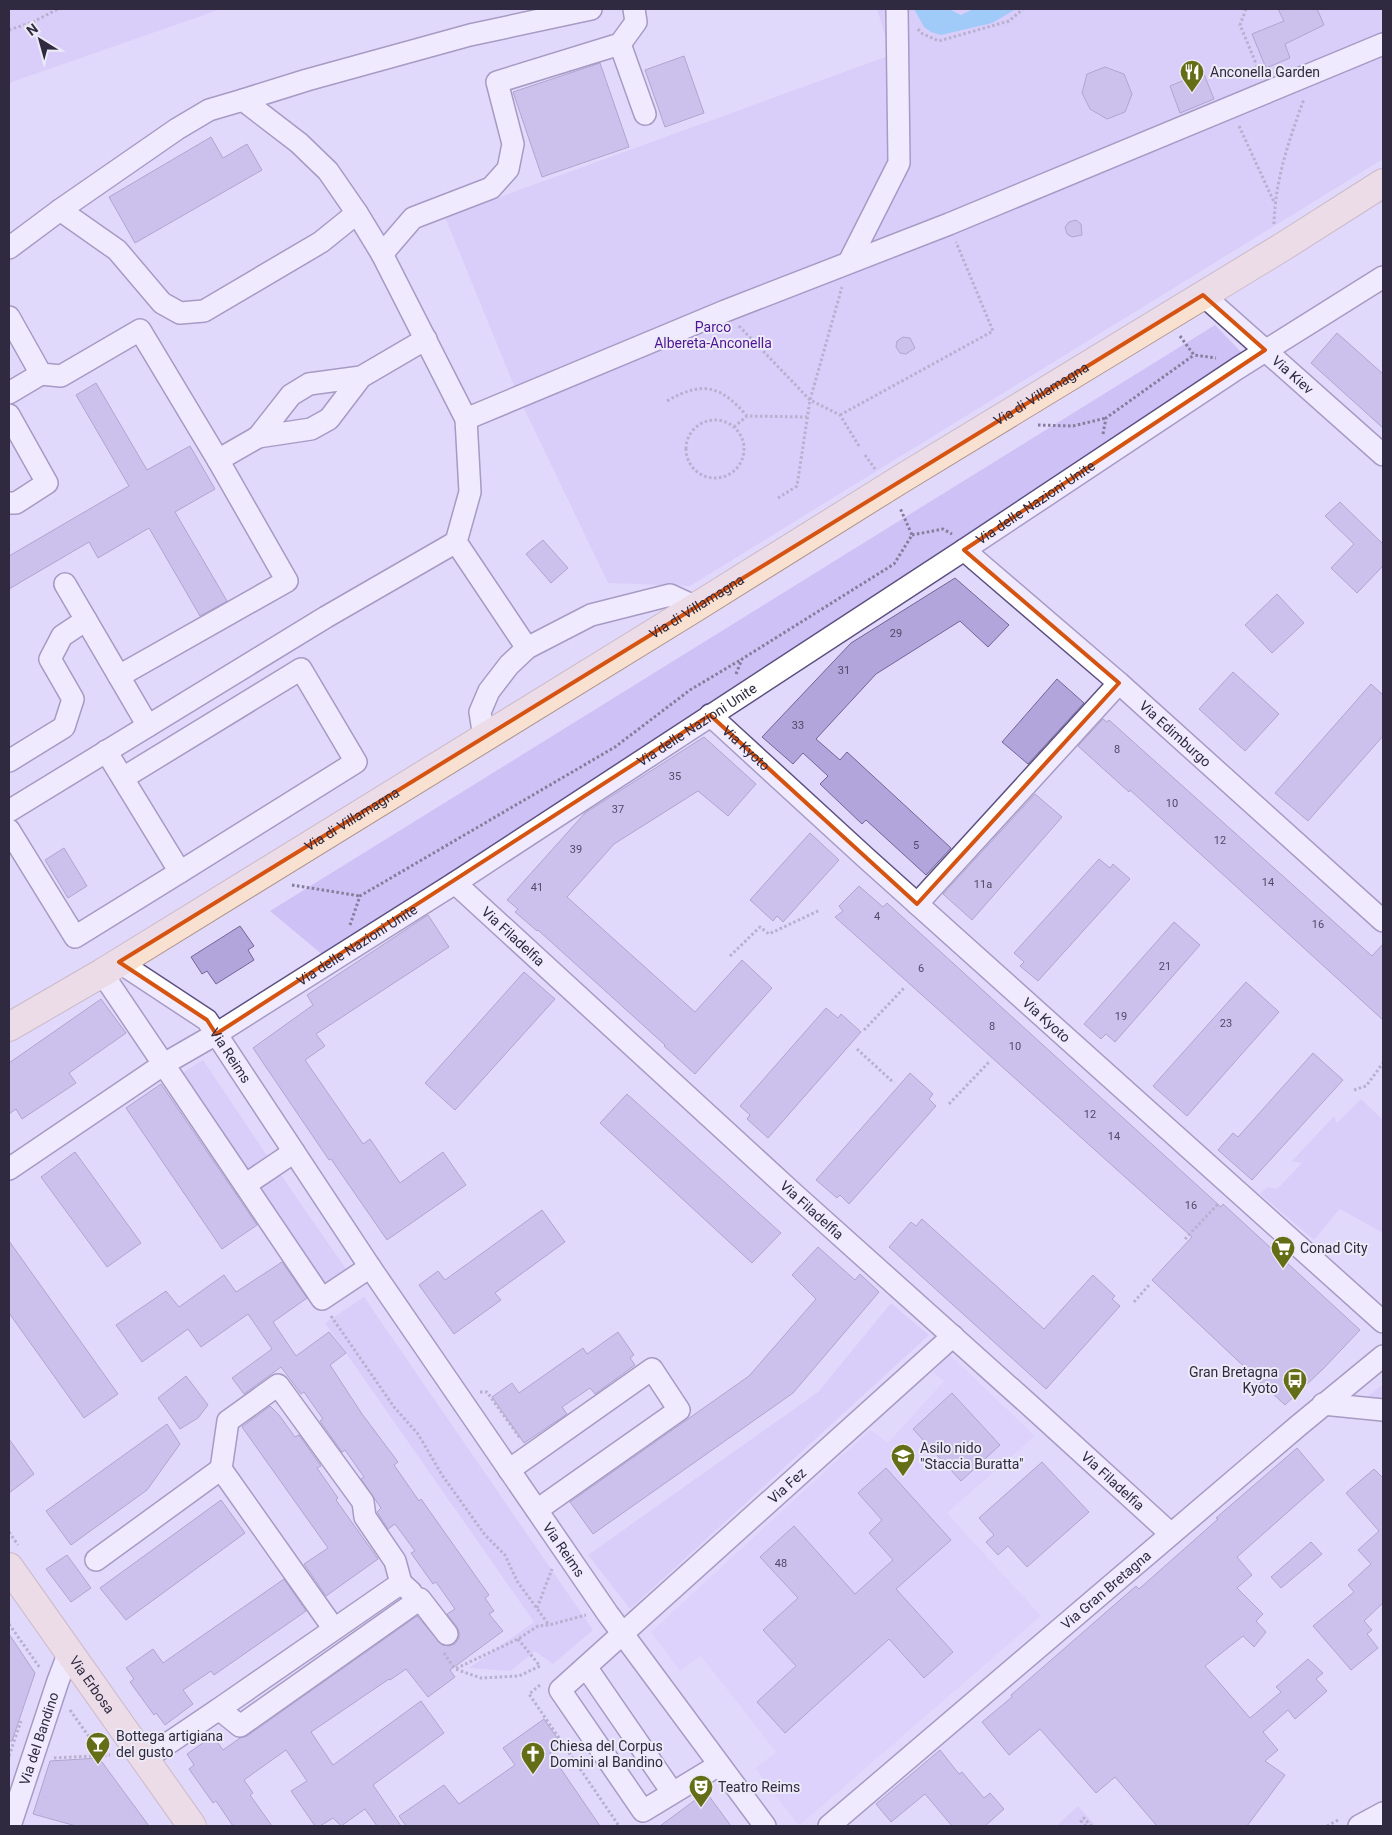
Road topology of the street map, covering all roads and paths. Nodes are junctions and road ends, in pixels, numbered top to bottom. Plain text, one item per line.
1 (58, 9) edge
2 (591, 9) edge
3 (634, 9) edge
4 (897, 9) edge
5 (1023, 9) edge
6 (1246, 9) edge
7 (917, 27) dead end
8 (9, 30) edge
9 (620, 44) junction
10 (1383, 44) edge
11 (1315, 73) junction
12 (1268, 92) junction
13 (243, 100) junction
14 (1231, 107) junction
15 (645, 114) dead end
16 (1383, 183) edge
17 (1275, 202) junction
18 (60, 210) junction
19 (357, 213) junction
20 (949, 224) junction
21 (1274, 229) dead end
22 (9, 248) edge
23 (382, 254) junction
24 (849, 262) junction
25 (1383, 277) edge
26 (1202, 295) junction
27 (725, 311) junction
28 (9, 317) edge
29 (1176, 331) dead end
30 (426, 339) junction
31 (1265, 350) junction
32 (1194, 355) junction
33 (1223, 360) dead end
34 (41, 374) junction
35 (361, 377) junction
36 (9, 394) edge
37 (810, 400) junction
38 (667, 401) dead end
39 (840, 415) junction
40 (9, 416) edge
41 (747, 416) junction
42 (808, 416) junction
43 (1106, 418) junction
44 (466, 419) junction
45 (1034, 424) dead end
46 (734, 427) junction
47 (258, 437) junction
48 (1104, 441) dead end
49 (859, 446) dead end
50 (865, 455) dead end
51 (1383, 455) edge
52 (218, 460) junction
53 (877, 473) dead end
54 (778, 498) dead end
55 (9, 503) edge
56 (898, 503) dead end
57 (912, 535) junction
58 (456, 542) junction
59 (959, 543) junction
60 (65, 584) dead end
61 (696, 608) junction
62 (86, 620) junction
63 (527, 648) junction
64 (742, 660) junction
65 (736, 675) dead end
66 (119, 676) junction
67 (1118, 683) junction
68 (710, 715) junction
69 (148, 726) junction
70 (484, 738) junction
71 (106, 751) junction
72 (9, 760) edge
73 (123, 778) junction
74 (9, 811) edge
75 (9, 830) edge
76 (180, 872) junction
77 (455, 883) junction
78 (288, 885) dead end
79 (360, 896) junction
80 (917, 904) junction
81 (820, 910) dead end
82 (1383, 922) edge
83 (349, 928) dead end
84 (730, 956) dead end
85 (110, 968) junction
86 (905, 987) dead end
87 (9, 1027) edge
88 (864, 1030) dead end
89 (216, 1034) junction
90 (856, 1049) dead end
91 (989, 1062) dead end
92 (1383, 1063) edge
93 (164, 1064) junction
94 (894, 1083) dead end
95 (1354, 1090) dead end
96 (949, 1104) dead end
97 (294, 1152) junction
98 (9, 1169) edge
99 (245, 1185) junction
100 (1233, 1188) junction
101 (1185, 1239) dead end
102 (370, 1267) junction
103 (1149, 1285) dead end
104 (322, 1299) junction
105 (1134, 1302) dead end
106 (1383, 1322) edge
107 (953, 1336) junction
108 (1383, 1356) edge
109 (474, 1391) dead end
110 (1324, 1404) junction
111 (1383, 1410) edge
112 (521, 1439) dead end
113 (221, 1470) junction
114 (509, 1470) junction
115 (537, 1510) junction
116 (1171, 1534) junction
117 (96, 1560) dead end
118 (9, 1567) edge
119 (558, 1572) dead end
120 (401, 1583) junction
121 (420, 1600) junction
122 (537, 1608) junction
123 (583, 1608) dead end
124 (588, 1615) junction
125 (592, 1620) dead end
126 (549, 1625) junction
127 (334, 1630) junction
128 (447, 1634) dead end
129 (623, 1634) junction
130 (518, 1640) junction
131 (69, 1652) junction
132 (586, 1668) junction
133 (543, 1682) dead end
134 (218, 1709) junction
135 (110, 1755) dead end
136 (51, 1758) dead end
137 (146, 1759) junction
138 (719, 1764) junction
139 (672, 1792) junction
140 (1383, 1813) edge
141 (10, 1826) edge
142 (192, 1826) edge
143 (619, 1826) edge
144 (765, 1826) edge
145 (829, 1826) edge
146 (1086, 1826) edge
147 (1091, 1826) edge
148 (1360, 1826) edge

1 - 8 path
2 - 13 street
3 - 9 street
4 - 24 street
5 - 7 path
6 - 12 path
9 - 15 street
9 - 23 street
10 - 11 street
11 - 12 street
11 - 17 path
12 - 14 street
13 - 18 street
13 - 19 street
14 - 17 path
14 - 20 street
16 - 26 main road, Via di Villamagna
17 - 21 path
18 - 19 street
18 - 22 street
19 - 23 street
20 - 24 street
20 - 39 path
23 - 30 street
24 - 27 street
24 - 37 path
25 - 31 street, Via delle Nazioni Unite
26 - 31 street, Via Kiev
26 - 61 main road, Via di Villamagna
27 - 37 path
27 - 44 street
28 - 34 street
29 - 32 path
30 - 35 street
30 - 44 street
31 - 51 street, Via Kiev
31 - 59 street, Via delle Nazioni Unite
32 - 33 path
32 - 43 path
34 - 36 street
34 - 52 street
35 - 47 street
35 - 47 street
37 - 39 path
37 - 42 path
38 - 41 path
39 - 49 path
40 - 55 street
41 - 42 path
41 - 46 path
42 - 54 path
43 - 45 path
43 - 48 path
44 - 58 street
46 - 46 path
47 - 52 street
50 - 53 path
52 - 66 street
56 - 57 path
57 - 59 path
57 - 64 path
58 - 63 street
58 - 69 street
59 - 67 street, Via Edimburgo
59 - 68 street, Via delle Nazioni Unite
60 - 62 street
61 - 63 street
61 - 70 main road, Via di Villamagna
62 - 66 street
62 - 72 street
63 - 70 street
64 - 65 path
64 - 79 path
66 - 69 street
67 - 80 street
67 - 82 street, Via Edimburgo
68 - 77 street, Via delle Nazioni Unite
68 - 80 street, Via Kyoto
69 - 71 street
70 - 85 main road, Via di Villamagna
71 - 73 street
71 - 74 street
73 - 76 street
73 - 76 street
75 - 76 street
77 - 89 street, Via delle Nazioni Unite
77 - 107 street, Via Filadelfia
78 - 79 path
79 - 83 path
80 - 100 street, Via Kyoto
81 - 84 path
85 - 87 main road, Via di Villamagna
85 - 89 street, Via Reims
85 - 93 street
86 - 88 path
89 - 93 street, Via delle Nazioni Unite
89 - 97 street, Via Reims
90 - 94 path
91 - 96 path
92 - 95 path
93 - 98 street, Via delle Nazioni Unite
93 - 99 street
97 - 99 street
97 - 102 street, Via Reims
99 - 104 street
100 - 101 path
100 - 106 street, Via Kyoto
102 - 104 street
102 - 114 street, Via Reims
103 - 105 path
104 - 122 path
107 - 116 street, Via Filadelfia
107 - 129 street, Via Fez
108 - 110 street, Via Gran Bretagna
109 - 112 path
110 - 111 street
110 - 116 street, Via Gran Bretagna
113 - 117 street
113 - 120 street
113 - 127 street
114 - 115 street, Via Reims
114 - 115 street
115 - 129 street, Via Reims
116 - 145 street, Via Gran Bretagna
118 - 131 main road, Via Erbosa
119 - 122 path
120 - 121 street
120 - 127 street
121 - 128 street
121 - 134 street
122 - 126 path
123 - 124 path
124 - 125 path
124 - 126 path
126 - 130 path
127 - 134 street
129 - 132 street, Via Fez
129 - 138 street, Via Reims
130 - 130 path
131 - 137 main road, Via Erbosa
131 - 141 street, Via del Bandino
132 - 139 street
132 - 139 street, Via Fez
133 - 143 path
134 - 137 street
135 - 136 path
137 - 142 main road, Via Erbosa
138 - 139 street
138 - 144 street, Via Reims
140 - 148 street
146 - 147 path

